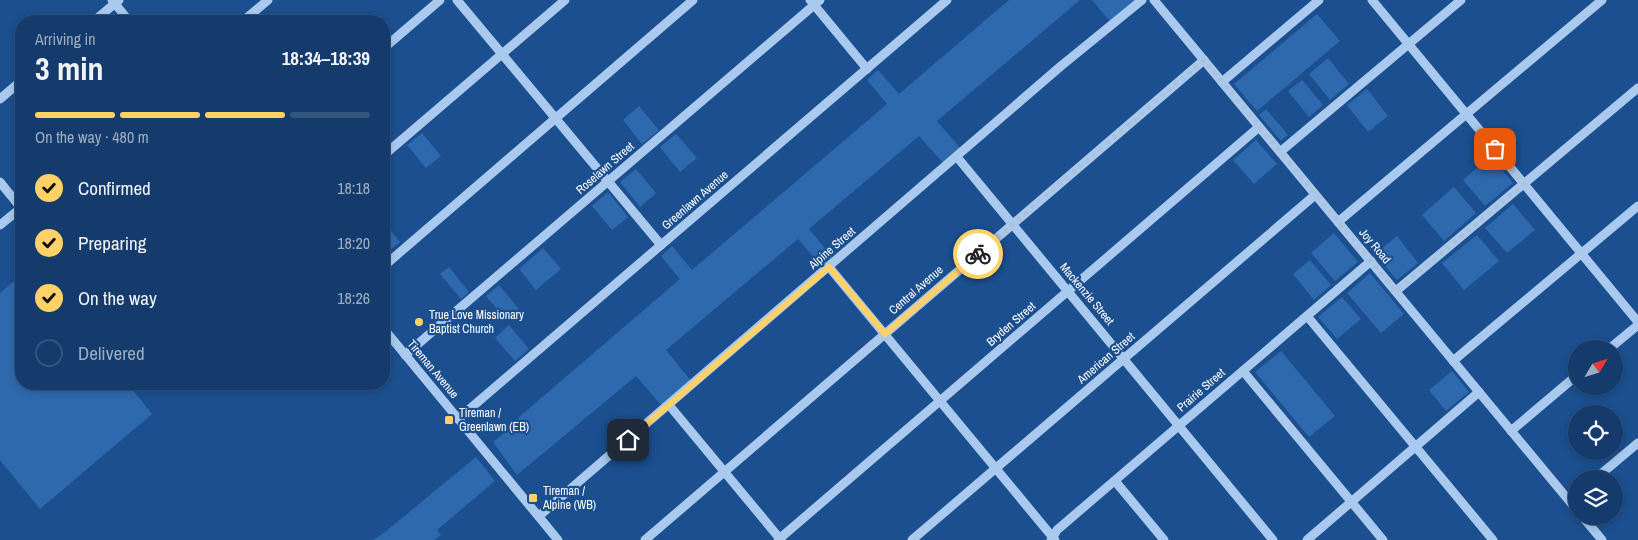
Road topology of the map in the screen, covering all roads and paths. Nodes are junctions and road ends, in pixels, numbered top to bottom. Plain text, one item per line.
1 (268, 0) edge
2 (440, 0) edge
3 (457, 0) edge
4 (565, 0) edge
5 (693, 0) edge
6 (948, 0) edge
7 (1142, 0) edge
8 (1154, 0) edge
9 (1319, 0) edge
10 (1372, 0) edge
11 (1461, 0) edge
12 (1602, 0) edge
13 (115, 1) edge
14 (814, 2) edge
15 (100, 15) edge
16 (125, 15) edge
17 (250, 15) edge
18 (390, 43) edge
19 (1408, 44) junction
20 (502, 54) junction
21 (1204, 60) junction
22 (866, 69) junction
23 (1222, 82) junction
24 (15, 86) edge
25 (1638, 88) edge
26 (0, 99) edge
27 (1466, 114) junction
28 (555, 118) junction
29 (1259, 127) junction
30 (390, 151) edge
31 (1280, 152) junction
32 (957, 157) junction
33 (608, 181) junction
34 (0, 182) edge
35 (1524, 184) junction
36 (1315, 195) junction
37 (15, 201) edge
38 (1638, 206) edge
39 (15, 213) edge
40 (1338, 222) junction
41 (1012, 224) junction
42 (0, 225) edge
43 (661, 245) junction
44 (1582, 254) junction
45 (390, 261) edge
46 (1371, 262) junction
47 (829, 267) junction
48 (1068, 291) junction
49 (1396, 291) junction
50 (1307, 316) junction
51 (1638, 323) edge
52 (885, 334) junction
53 (390, 336) edge
54 (1619, 340) edge
55 (405, 355) junction
56 (1124, 359) junction
57 (1453, 360) junction
58 (1243, 371) junction
59 (1568, 383) edge
60 (1479, 392) junction
61 (940, 401) junction
62 (669, 405) junction
63 (458, 419) junction
64 (1179, 426) junction
65 (1511, 431) junction
66 (1638, 443) edge
67 (1415, 447) junction
68 (996, 468) junction
69 (1606, 470) edge
70 (724, 472) junction
71 (1115, 481) junction
72 (1568, 493) edge
73 (1352, 502) junction
74 (539, 516) junction
75 (1590, 525) edge
76 (1053, 539) edge
77 (558, 540) edge
78 (645, 540) edge
79 (780, 540) edge
80 (912, 540) edge
81 (1164, 540) edge
82 (1273, 540) edge
83 (1307, 540) edge
84 (1383, 540) edge
85 (1492, 540) edge
86 (1602, 540) edge

1 - 17 street
2 - 18 street
3 - 20 street
4 - 20 street
5 - 28 street
6 - 22 street, Greenlawn Avenue
7 - 32 street, Alpine Street
8 - 21 street, Joy Road
9 - 23 street
10 - 19 street
11 - 19 street
12 - 27 street
13 - 15 street
13 - 16 street
14 - 22 street
14 - 33 street, Roselawn Street
19 - 27 street
19 - 31 street
20 - 28 street
20 - 30 street
21 - 23 street, Joy Road
21 - 41 street, Central Avenue
22 - 43 street, Greenlawn Avenue
23 - 29 street, Joy Road
24 - 26 street
25 - 35 street
27 - 35 street
27 - 40 street
28 - 33 street
28 - 45 street
29 - 31 street, Joy Road
29 - 48 street, Bryden Street
31 - 36 street, Joy Road
32 - 41 street, Mackenzie Street
32 - 47 street, Alpine Street
33 - 43 street
33 - 55 street, Roselawn Street
34 - 37 street
35 - 44 street
35 - 49 street
36 - 40 street, Joy Road
36 - 56 street, American Street
38 - 44 street
39 - 42 street
40 - 46 street, Joy Road
41 - 48 street, Mackenzie Street
41 - 52 street, Central Avenue
43 - 63 street, Greenlawn Avenue
44 - 51 street
44 - 57 street
46 - 49 street, Joy Road
46 - 50 street, Prairie Street
47 - 52 street
47 - 62 street, Alpine Street
48 - 56 street, Mackenzie Street
48 - 61 street, Bryden Street
49 - 57 street, Joy Road
50 - 58 street, Prairie Street
50 - 67 street
51 - 54 street
52 - 61 street
52 - 70 street, Central Avenue
53 - 55 street, Tireman Avenue
55 - 63 street, Tireman Avenue
56 - 64 street, Mackenzie Street
56 - 68 street, American Street
57 - 60 street, Joy Road
58 - 64 street, Prairie Street
58 - 73 street
59 - 65 street
60 - 65 street, Joy Road
60 - 67 street
61 - 68 street
61 - 79 street, Bryden Street
62 - 70 street
62 - 74 street, Alpine Street
63 - 74 street, Tireman Avenue
64 - 71 street, Prairie Street
64 - 82 street, Mackenzie Street
65 - 72 street, Joy Road
66 - 69 street
67 - 73 street
67 - 85 street
68 - 76 street
68 - 80 street, American Street
70 - 78 street, Central Avenue
70 - 79 street
71 - 76 street, Prairie Street
71 - 81 street
73 - 83 street
73 - 84 street
74 - 77 street, Tireman Avenue
75 - 86 street

